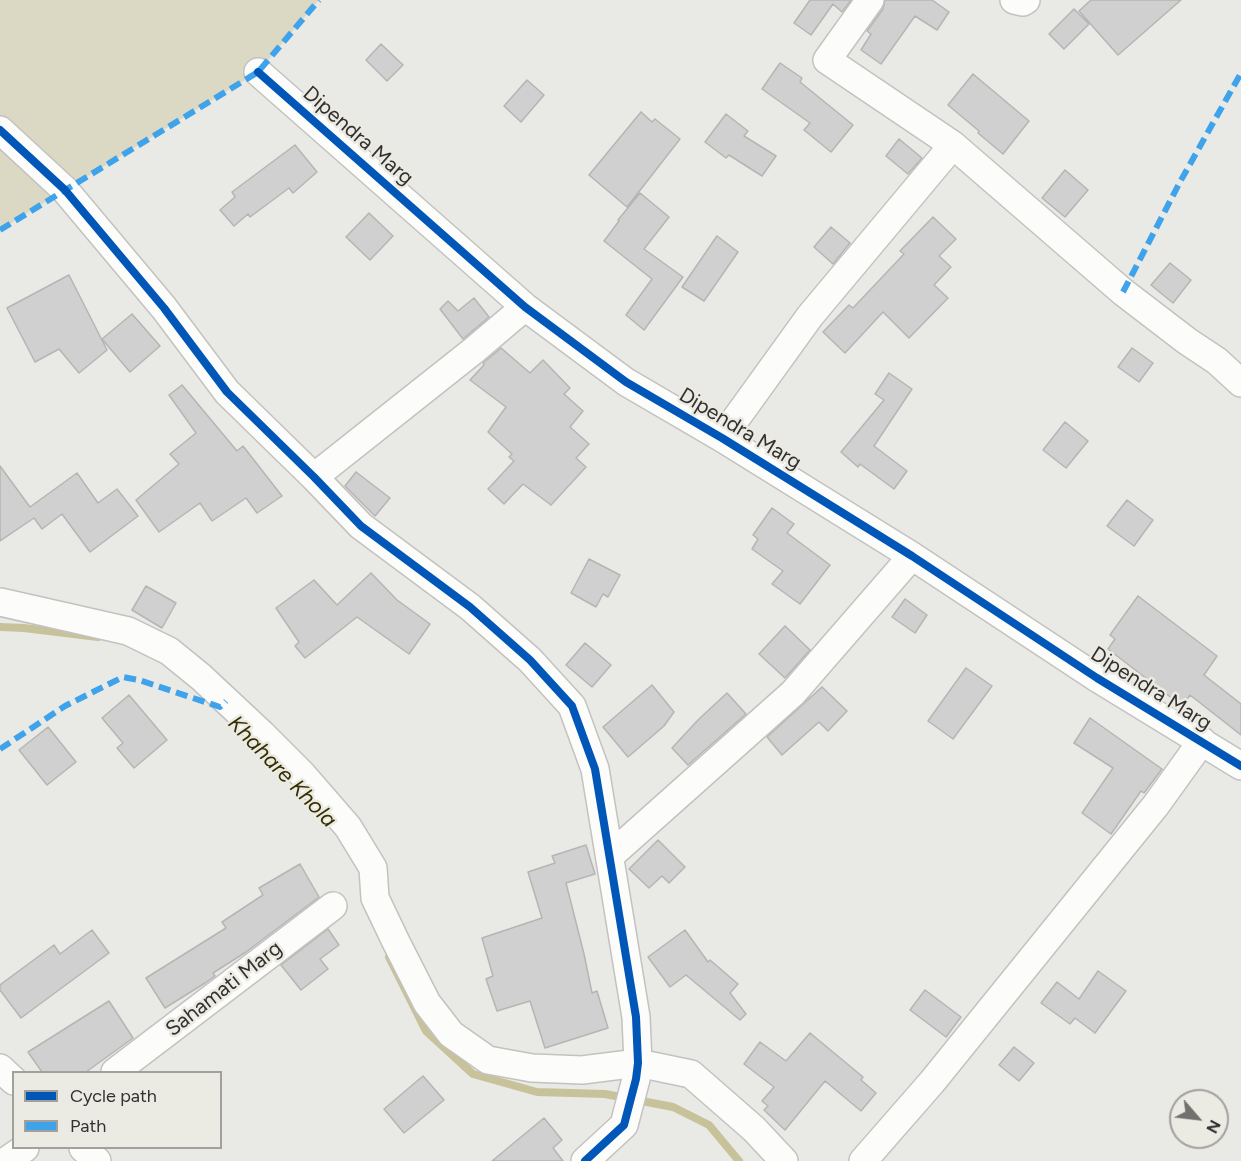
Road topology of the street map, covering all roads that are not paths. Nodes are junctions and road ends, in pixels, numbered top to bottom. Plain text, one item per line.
1 (870, 0) edge
2 (1014, 0) edge
3 (1026, 0) edge
4 (258, 72) dead end
5 (0, 130) edge
6 (954, 145) junction
7 (525, 307) junction
8 (1241, 383) edge
9 (722, 438) junction
10 (314, 477) junction
11 (912, 556) junction
12 (0, 602) edge
13 (1202, 741) junction
14 (1240, 763) edge
15 (610, 856) junction
16 (333, 906) dead end
17 (0, 1068) edge
18 (116, 1071) edge
19 (637, 1071) junction
20 (12, 1079) edge
21 (24, 1149) edge
22 (84, 1149) edge
23 (6, 1161) edge
24 (97, 1161) edge
25 (585, 1161) edge
26 (784, 1161) edge
27 (863, 1161) edge

1 - 6 street
2 - 3 street
4 - 7 street, Dipendra Marg
5 - 10 street
6 - 8 street
6 - 9 street
7 - 9 street, Dipendra Marg
7 - 10 street
9 - 11 street, Dipendra Marg
10 - 15 street
11 - 13 street, Dipendra Marg
11 - 15 street
12 - 19 street
13 - 14 street, Dipendra Marg
13 - 27 street
15 - 19 street
16 - 18 street, Sahamati Marg
17 - 20 street
19 - 25 street
19 - 26 street
21 - 23 street
22 - 24 street

